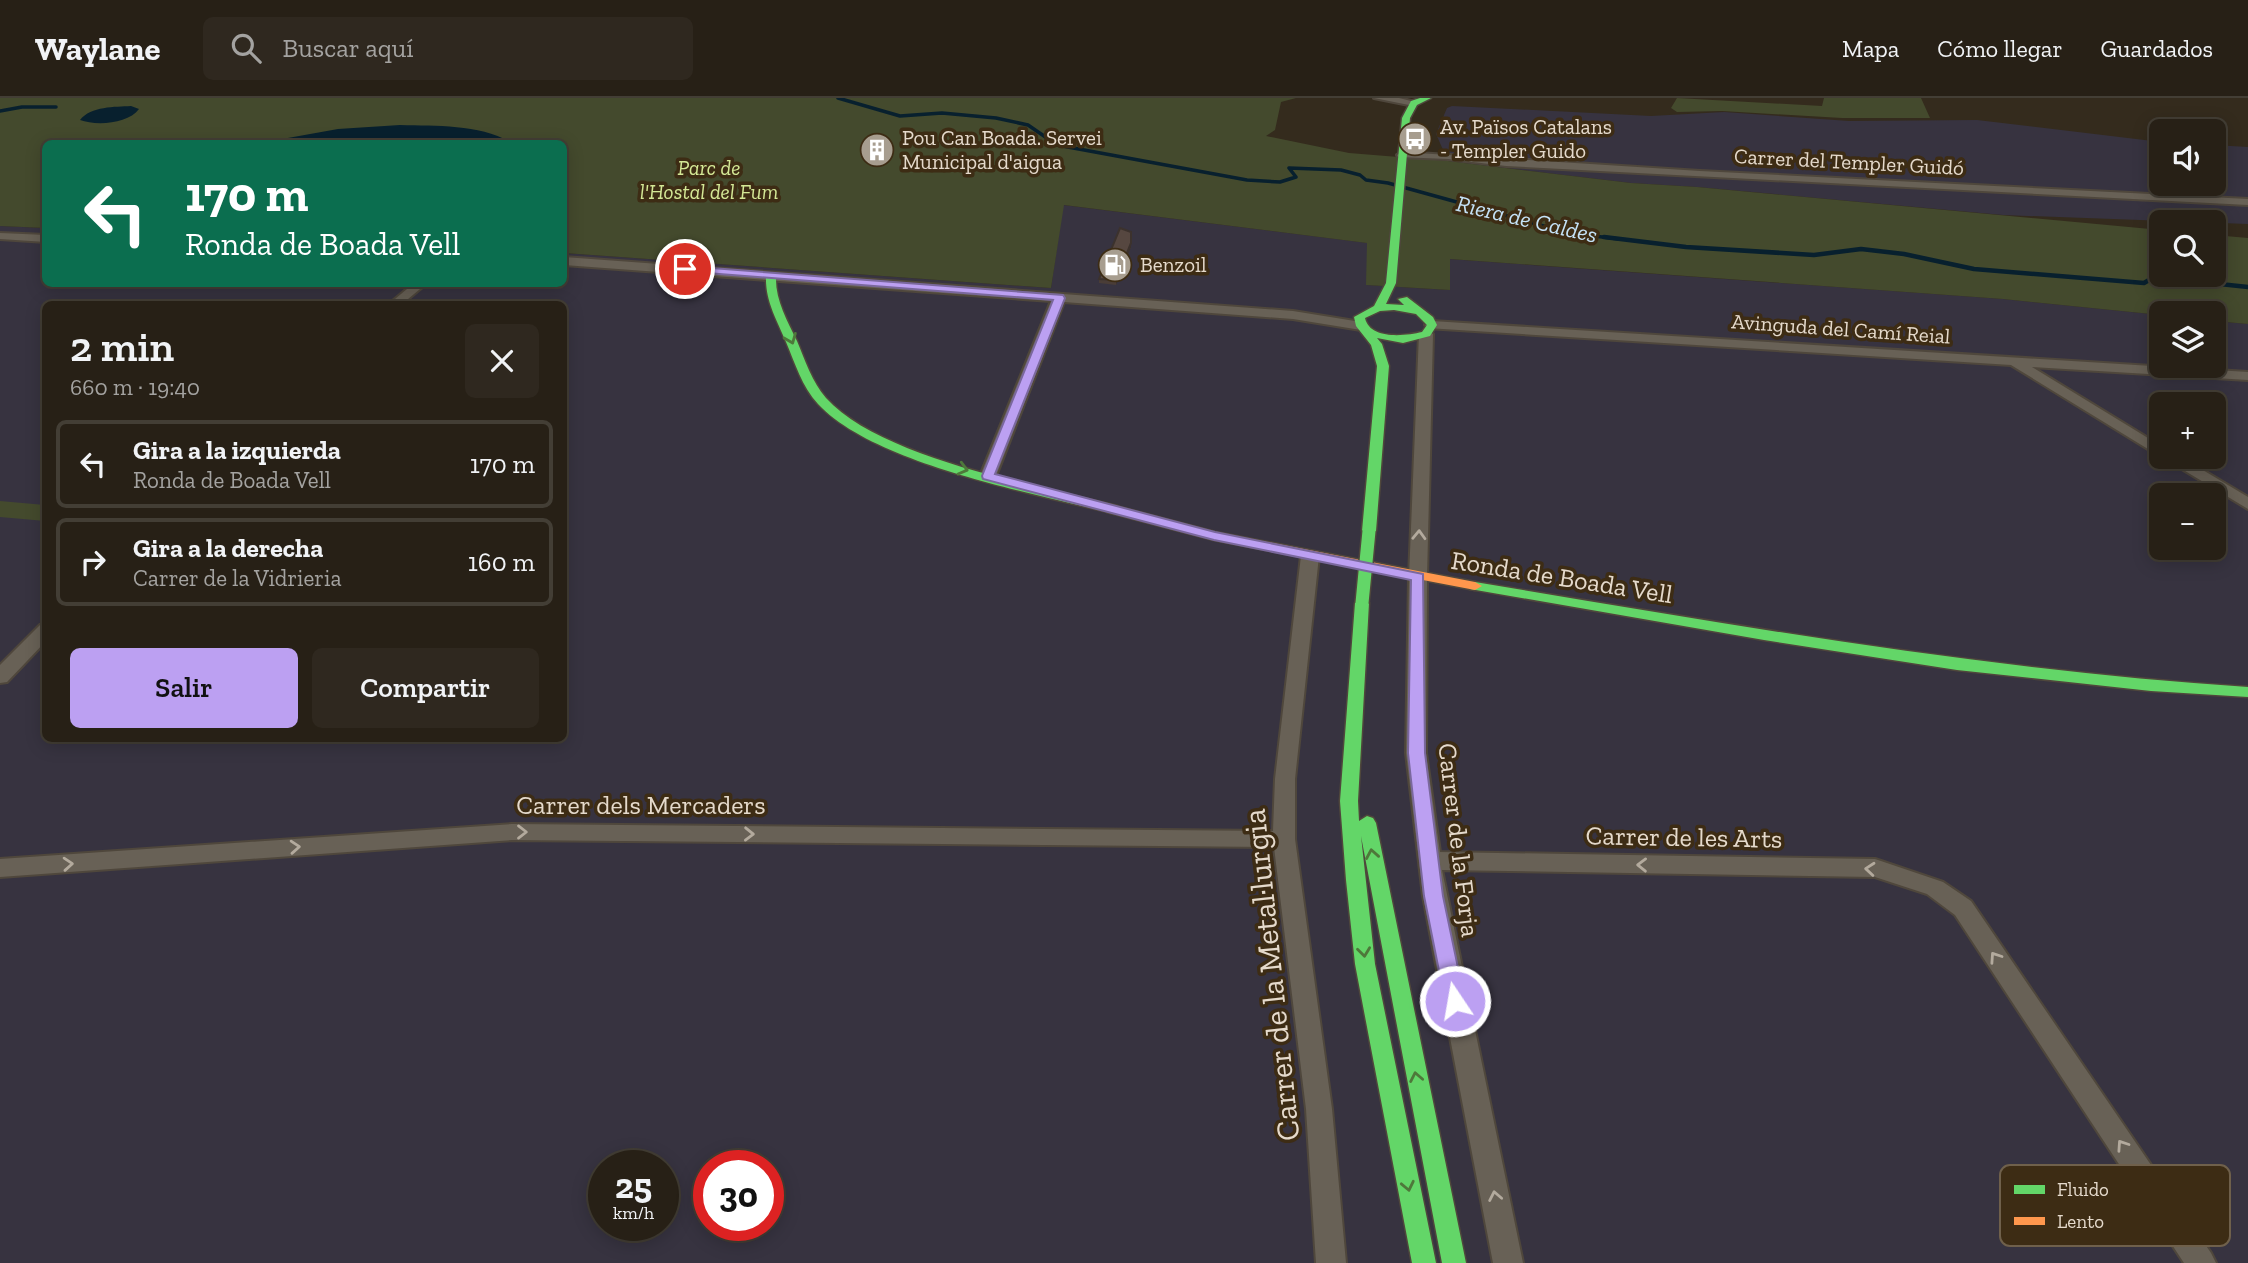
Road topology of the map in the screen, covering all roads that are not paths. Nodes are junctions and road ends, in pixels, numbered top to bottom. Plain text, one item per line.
1 (1379, 98) edge
2 (1421, 101) edge
3 (1410, 148) junction
4 (1448, 156) junction
5 (2248, 202) edge
6 (0, 238) edge
7 (42, 240) edge
8 (567, 261) edge
9 (771, 276) junction
10 (1391, 283) junction
11 (416, 287) edge
12 (1059, 298) junction
13 (399, 301) edge
14 (1417, 311) junction
15 (1368, 320) junction
16 (1423, 332) junction
17 (2013, 361) junction
18 (1383, 366) junction
19 (2248, 376) edge
20 (2149, 445) edge
21 (2190, 469) edge
22 (988, 476) junction
23 (2248, 505) edge
24 (1310, 556) junction
25 (1418, 578) junction
26 (42, 633) edge
27 (0, 677) edge
28 (2248, 692) edge
29 (1352, 737) junction
30 (1284, 839) junction
31 (1430, 861) junction
32 (0, 868) edge
33 (2135, 1165) edge
34 (2190, 1246) edge
35 (1331, 1263) edge
36 (1424, 1263) edge
37 (1454, 1263) edge
38 (1508, 1263) edge
39 (2201, 1263) edge

1 - 2 street
2 - 3 main road
3 - 4 street, Carrer del Templer Guidó
3 - 4 street, Carrer del Templer Guidó
3 - 10 main road
4 - 5 street, Carrer del Templer Guidó
6 - 7 street
8 - 9 street
9 - 12 street
9 -> 22 main road, Ronda de Boada Vell
10 - 14 main road
10 - 15 main road
11 - 13 street
12 - 15 street
12 - 22 street
14 - 15 main road
14 - 16 main road
15 - 16 main road
15 - 18 main road
16 - 17 street, Avinguda del Camí Reial
16 - 18 main road
25 -> 16 street, Carrer de la Forja
17 - 19 street, Avinguda del Camí Reial
17 - 20 street
18 - 29 main road, bridge
21 - 23 street
22 - 24 main road, Ronda de Boada Vell
24 - 25 main road, Ronda de Boada Vell
24 - 30 street, Carrer de la Metal·lurgia
25 - 28 main road, Ronda de Boada Vell
25 - 31 street, Carrer de la Forja
26 - 27 street
29 -> 36 main road
37 -> 29 main road
32 -> 30 street, Carrer dels Mercaders
30 - 35 street, Carrer de la Metal·lurgia
33 -> 31 street, Carrer de les Arts
38 -> 31 street, Carrer de la Forja
39 -> 34 street, Carrer de les Arts

